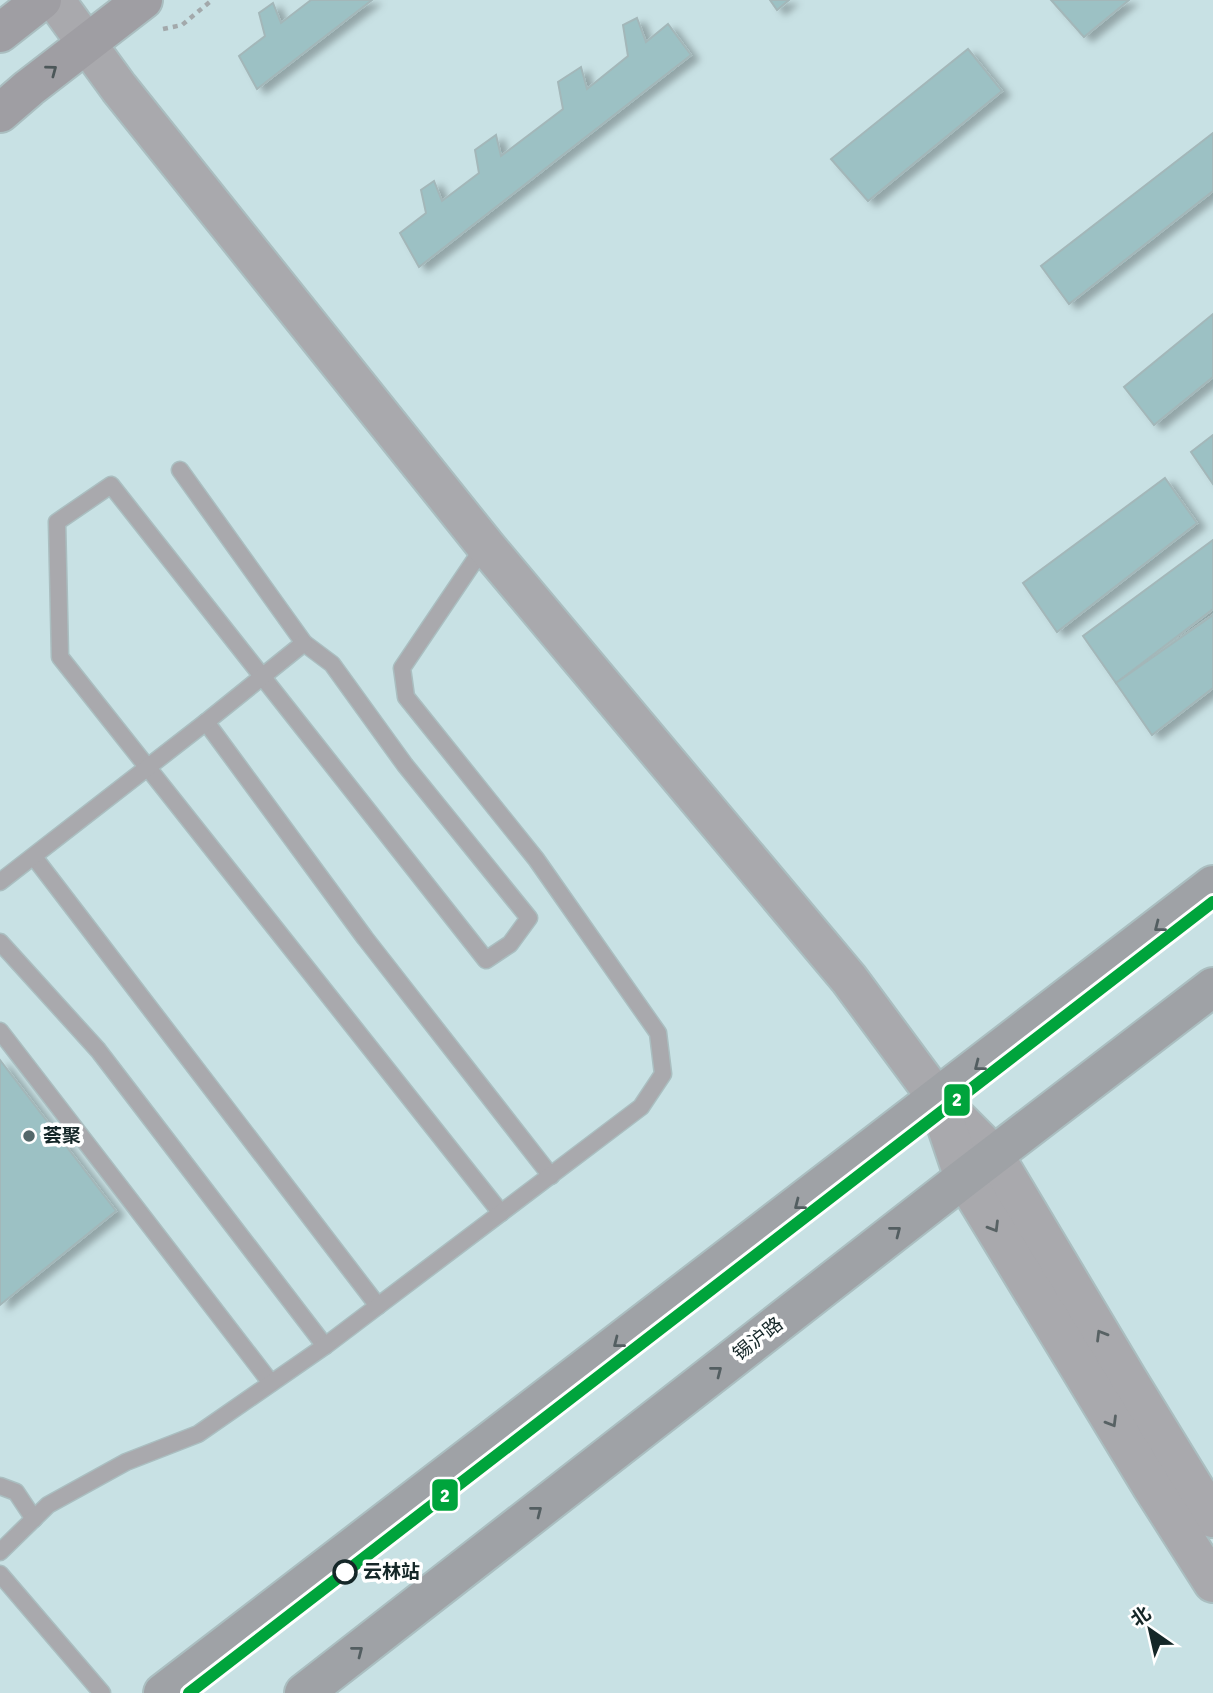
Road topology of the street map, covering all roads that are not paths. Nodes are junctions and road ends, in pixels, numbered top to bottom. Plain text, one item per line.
1 (43, 0) edge
2 (55, 0) edge
3 (143, 0) edge
4 (0, 33) edge
5 (86, 44) junction
6 (0, 113) edge
7 (180, 470) dead end
8 (485, 545) junction
9 (304, 643) junction
10 (263, 677) junction
11 (206, 722) junction
12 (148, 768) junction
13 (34, 857) junction
14 (0, 882) edge
15 (1213, 885) edge
16 (0, 942) edge
17 (1213, 987) edge
18 (0, 1031) edge
19 (937, 1098) junction
20 (994, 1155) junction
21 (551, 1176) junction
22 (964, 1178) junction
23 (501, 1213) junction
24 (378, 1306) junction
25 (325, 1346) junction
26 (271, 1383) junction
27 (0, 1486) edge
28 (1213, 1518) edge
29 (34, 1519) junction
30 (0, 1552) edge
31 (0, 1574) edge
32 (1213, 1583) edge
33 (102, 1693) edge
34 (163, 1693) edge
35 (304, 1693) edge

1 - 4 main road
2 - 5 street
3 - 5 main road
6 -> 5 main road
5 - 8 street
7 - 9 lane
8 - 19 street
8 - 21 lane
9 - 10 lane
9 - 10 lane
10 - 11 lane
10 - 12 lane
11 - 12 lane
11 - 21 lane
12 - 13 lane
12 - 23 lane
13 - 14 lane
13 - 24 lane
15 -> 19 main road
16 - 25 lane
17 - 20 main road, 锡沪路
18 - 26 lane
19 - 20 street
19 - 22 street
19 -> 34 main road
20 - 22 main road, 锡沪路
28 -> 20 street
21 - 23 lane
22 -> 32 street
35 -> 22 main road, 锡沪路
23 - 24 lane
24 - 25 lane
25 - 26 lane
26 - 29 lane
27 - 29 lane
29 - 30 lane
31 - 33 lane

